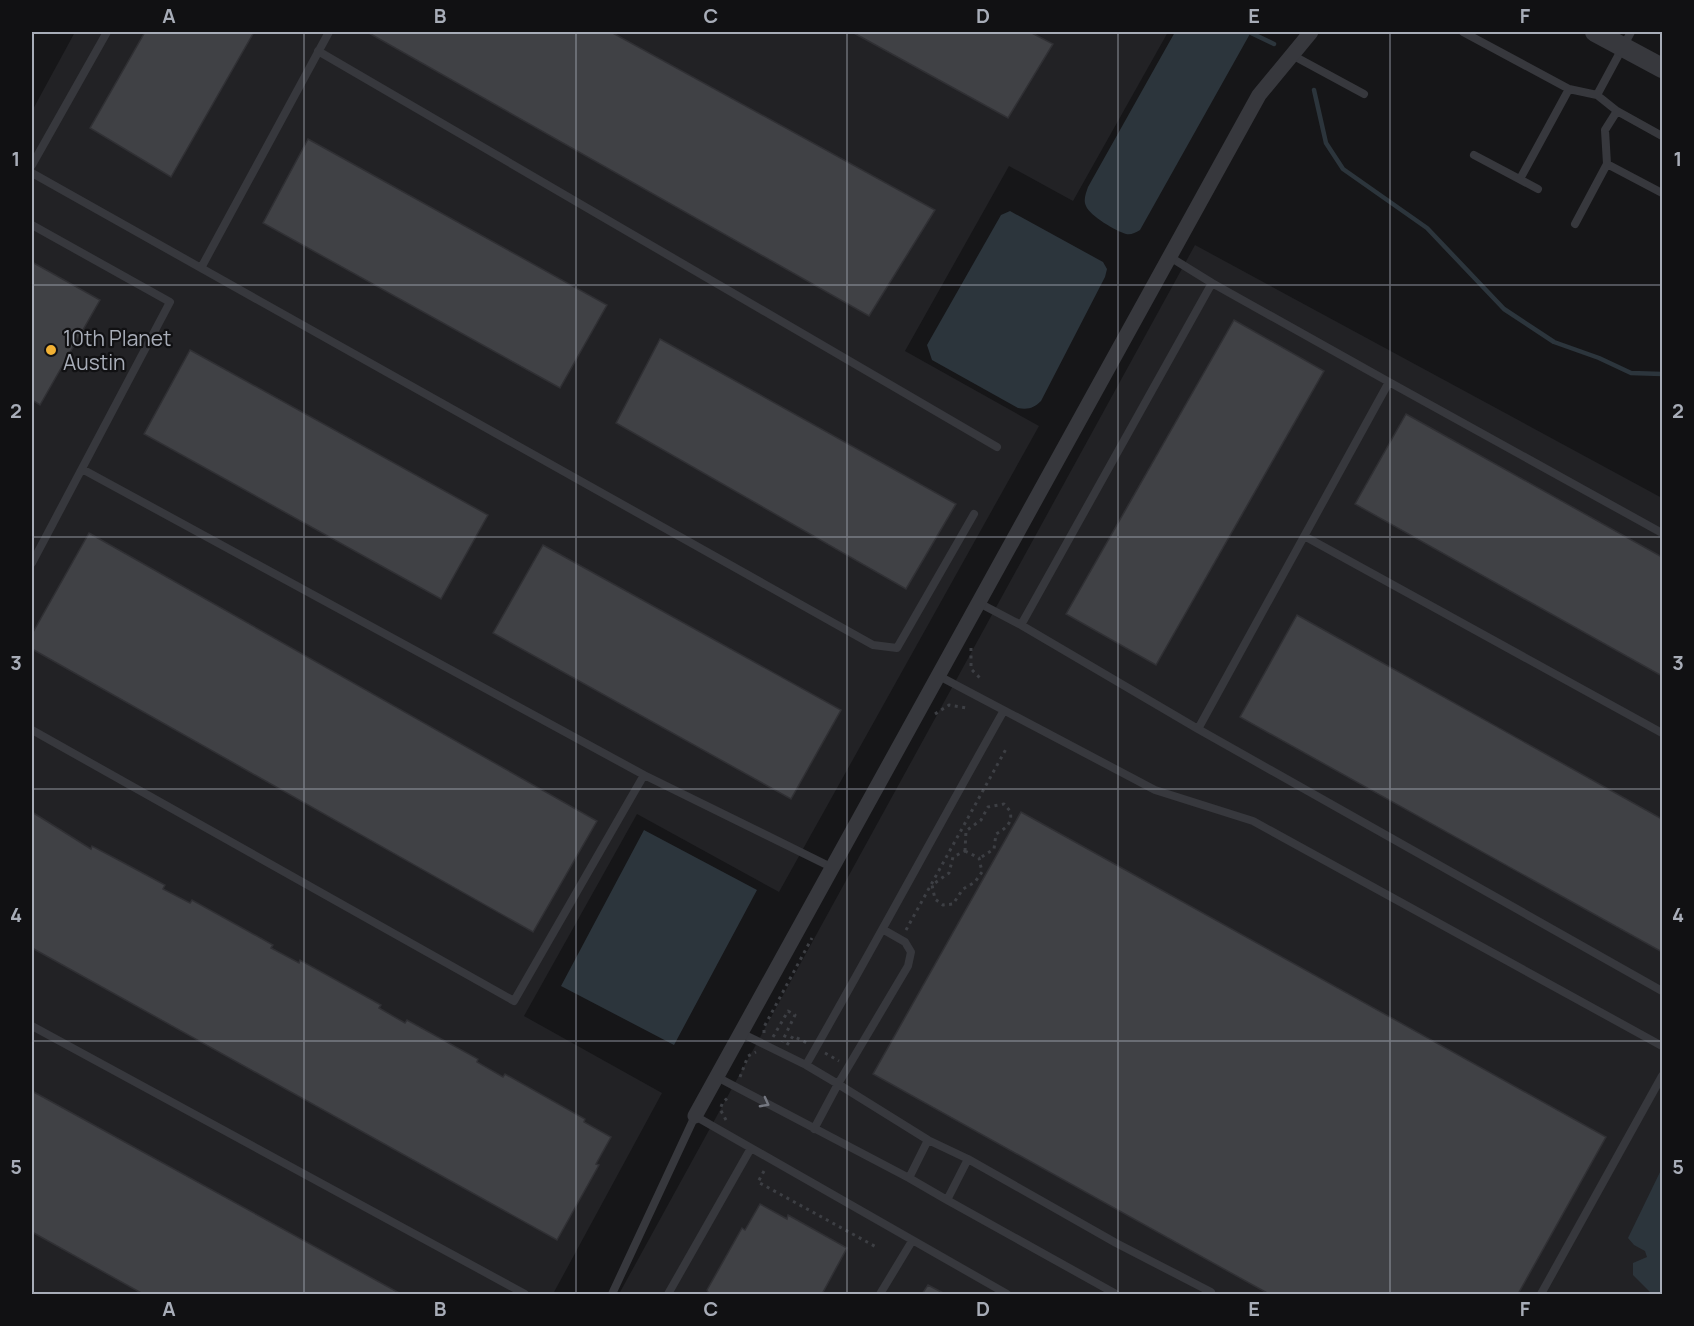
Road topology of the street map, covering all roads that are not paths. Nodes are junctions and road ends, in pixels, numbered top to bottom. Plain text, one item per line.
1 (107, 32) edge
2 (329, 32) edge
3 (1311, 32) edge
4 (1463, 32) edge
5 (1595, 32) edge
6 (1627, 39) edge
7 (318, 51) junction
8 (1292, 55) junction
9 (1662, 68) edge
10 (1569, 89) junction
11 (1364, 94) dead end
12 (1597, 95) junction
13 (1617, 111) junction
14 (1662, 136) edge
15 (1474, 155) dead end
16 (1607, 164) junction
17 (32, 165) edge
18 (32, 172) edge
19 (1520, 179) junction
20 (1538, 189) dead end
21 (1662, 193) edge
22 (1575, 224) dead end
23 (32, 225) edge
24 (1170, 257) junction
25 (201, 268) junction
26 (1212, 283) junction
27 (1389, 382) junction
28 (997, 447) dead end
29 (82, 469) junction
30 (974, 514) dead end
31 (1662, 533) edge
32 (1306, 537) junction
33 (32, 563) edge
34 (979, 603) junction
35 (1021, 625) junction
36 (939, 676) junction
37 (1003, 712) junction
38 (1198, 729) junction
39 (32, 730) edge
40 (1662, 733) edge
41 (644, 775) junction
42 (832, 868) junction
43 (884, 930) junction
44 (1662, 990) edge
45 (32, 1026) edge
46 (741, 1033) junction
47 (1662, 1046) edge
48 (806, 1065) junction
49 (1662, 1076) edge
50 (717, 1077) junction
51 (838, 1084) junction
52 (695, 1116) junction
53 (814, 1128) junction
54 (928, 1140) junction
55 (751, 1148) junction
56 (968, 1159) junction
57 (909, 1178) junction
58 (947, 1200) junction
59 (912, 1241) junction
60 (525, 1294) edge
61 (612, 1294) edge
62 (668, 1294) edge
63 (880, 1294) edge
64 (1007, 1294) edge
65 (1116, 1294) edge
66 (1212, 1294) edge
67 (1541, 1294) edge

1 - 17 lane
2 - 7 lane
3 - 8 street
4 - 10 lane
5 - 6 street
6 - 9 street
6 - 12 lane
7 - 25 lane
7 - 28 lane
8 - 11 lane
8 - 24 street
10 - 12 lane
10 - 19 lane
12 - 13 lane
13 - 14 lane
13 - 16 lane
15 - 19 lane
16 - 21 lane
16 - 22 lane
18 - 25 lane
19 - 20 lane
23 - 29 lane
24 - 26 lane
24 - 34 street
25 - 30 lane
26 - 27 lane
26 - 35 lane
27 - 31 lane
27 - 32 lane
29 - 33 lane
29 - 41 lane
32 - 38 lane
32 - 40 lane
34 - 35 lane
34 - 36 street
35 - 38 lane
36 - 37 lane
36 - 42 street
37 - 43 lane
37 - 47 lane
38 - 44 lane
39 - 41 lane
41 - 42 lane
42 - 46 street
43 - 48 lane
43 - 51 lane
45 - 60 lane
46 - 48 lane
46 - 50 street
48 - 51 lane
49 - 67 lane
50 - 52 street
50 -> 53 lane
51 - 53 lane
51 - 54 lane
52 - 55 lane
52 - 61 lane
53 - 57 lane
54 - 56 lane
54 - 57 lane
55 - 59 lane
55 - 62 lane
56 - 58 lane
56 - 66 lane
57 - 58 lane
58 - 65 lane
59 - 63 lane
59 - 64 lane

